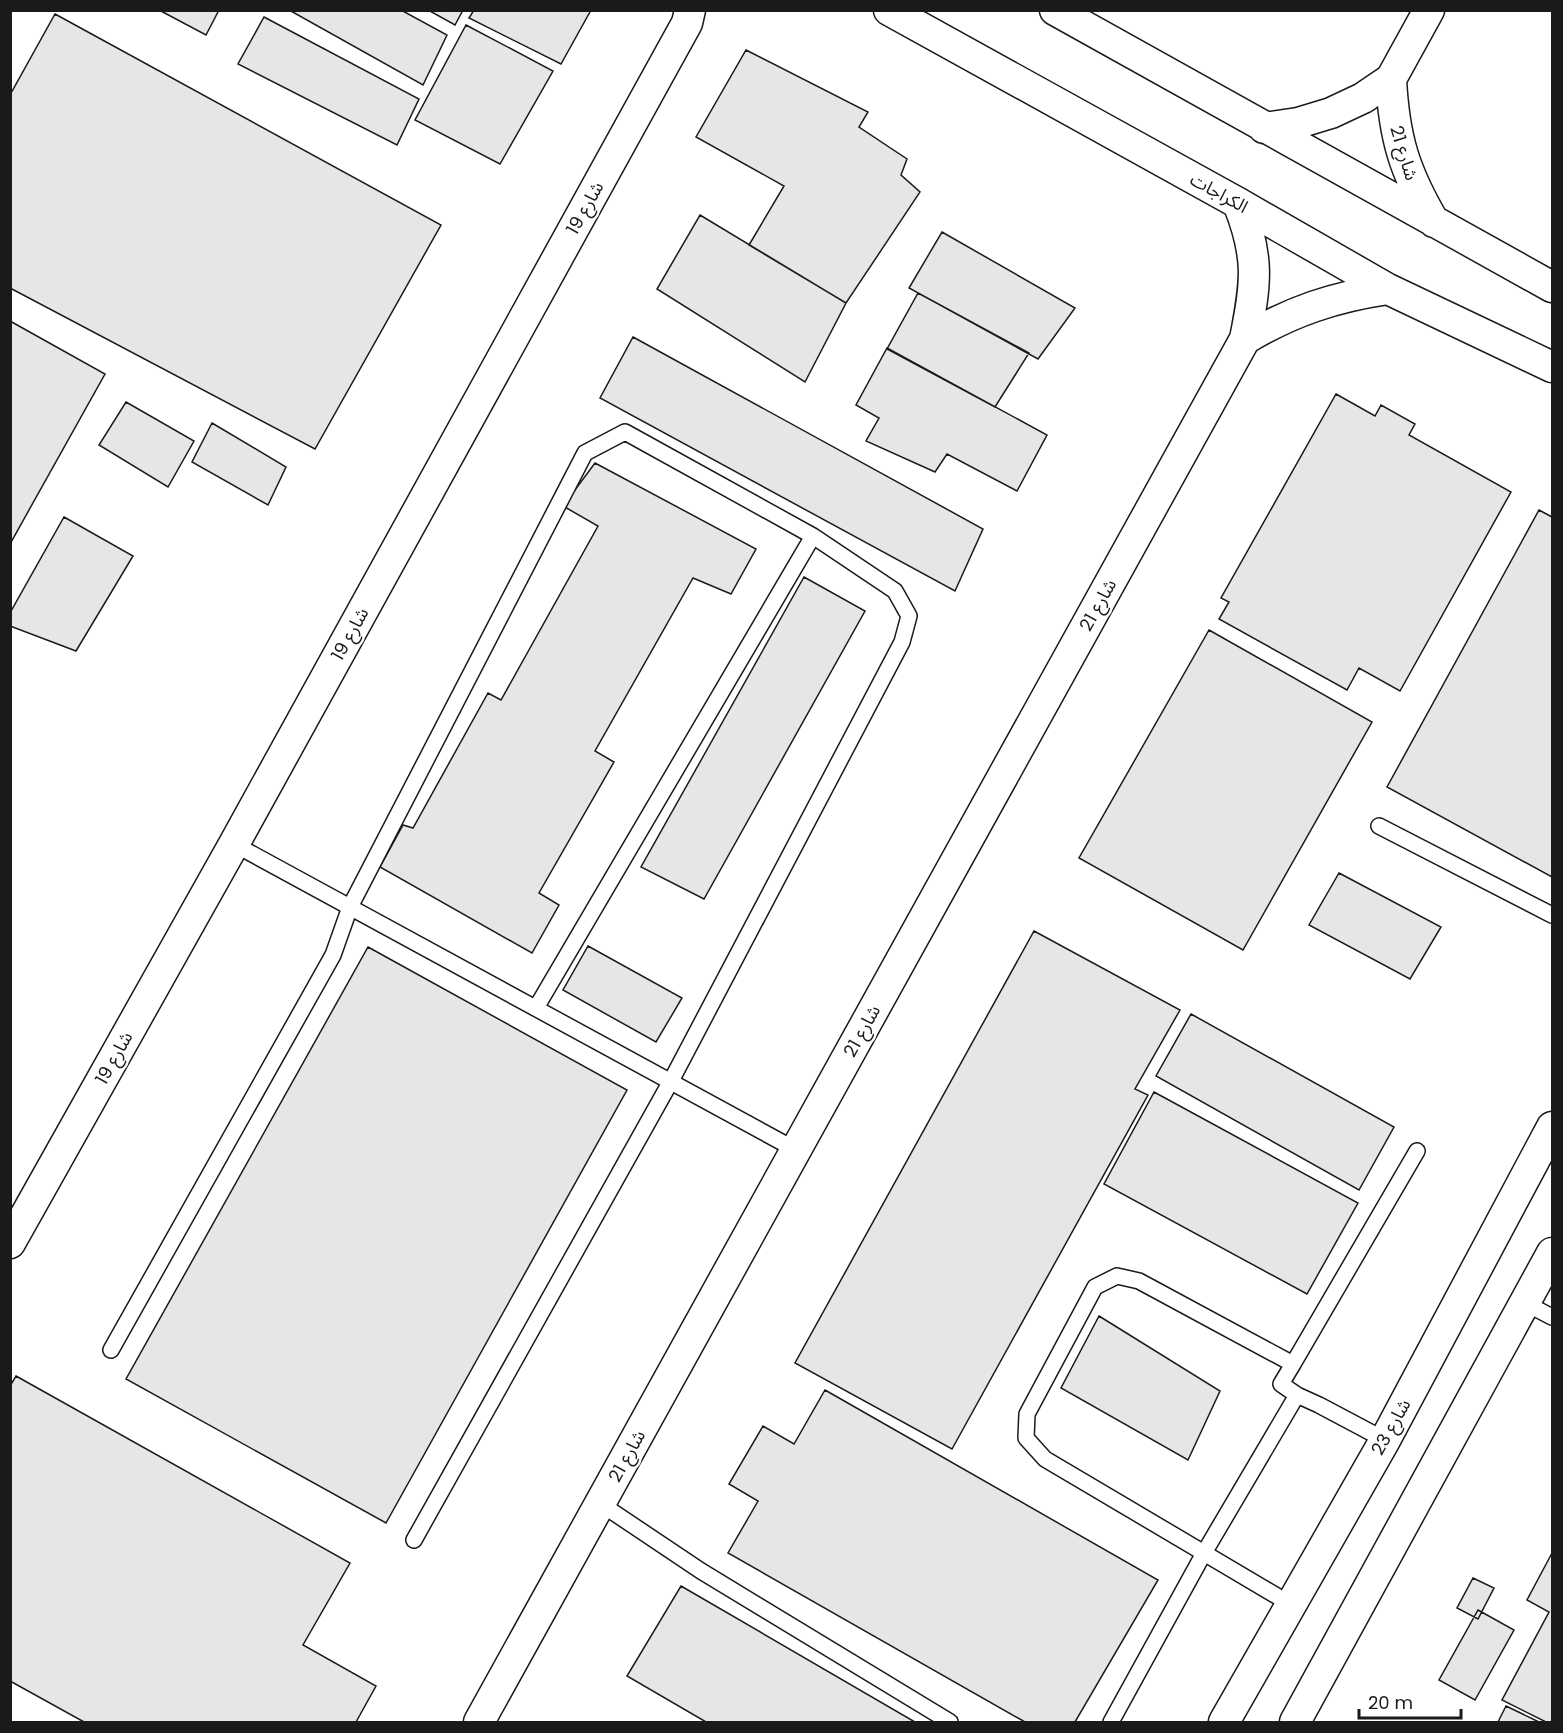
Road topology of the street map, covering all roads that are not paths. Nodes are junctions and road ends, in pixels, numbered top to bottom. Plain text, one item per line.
1 (889, 10) edge
2 (1055, 10) edge
3 (1429, 10) edge
4 (693, 15) edge
5 (1391, 79) junction
6 (1264, 128) junction
7 (1238, 204) junction
8 (1434, 222) junction
9 (1552, 287) edge
10 (1388, 289) junction
11 (1245, 339) junction
12 (1552, 367) edge
13 (813, 536) junction
14 (1379, 826) dead end
15 (234, 844) junction
16 (350, 907) junction
17 (1552, 915) edge
18 (536, 1008) junction
19 (671, 1082) junction
20 (1552, 1127) edge
21 (796, 1150) junction
22 (1417, 1151) dead end
23 (10, 1243) edge
24 (1552, 1253) edge
25 (1525, 1303) junction
26 (1552, 1317) edge
27 (111, 1350) dead end
28 (1293, 1364) junction
29 (1297, 1395) junction
30 (1385, 1440) junction
31 (600, 1504) junction
32 (414, 1540) dead end
33 (1204, 1553) junction
34 (1292, 1605) junction
35 (479, 1722) edge
36 (950, 1722) edge
37 (1111, 1722) edge
38 (1224, 1722) edge
39 (1295, 1722) edge

1 - 7 street, الكراجات
2 - 6 street
3 - 5 street
4 - 15 street, شارع 19
5 - 6 street
5 - 8 street, شارع 21
6 - 8 street
7 - 10 street, الكراجات
7 - 11 street, شارع 21
8 - 9 street
10 - 11 street
10 - 12 street, الكراجات
11 - 21 street, شارع 21
13 - 16 lane
13 - 18 lane
13 - 19 lane
14 - 17 lane
15 - 16 lane
15 - 23 street, شارع 19
16 - 18 lane
16 - 27 lane
18 - 19 lane
19 - 21 lane
19 - 32 lane
20 - 30 street, شارع 23
21 - 31 street, شارع 21
22 - 28 lane
24 - 25 street
25 - 26 lane
25 - 39 street
28 - 29 lane
28 - 33 lane
29 - 30 lane
29 - 33 lane
30 - 34 street, شارع 23
31 - 35 street, شارع 21
31 - 36 lane
33 - 34 lane
33 - 37 lane
34 - 38 street, شارع 23

